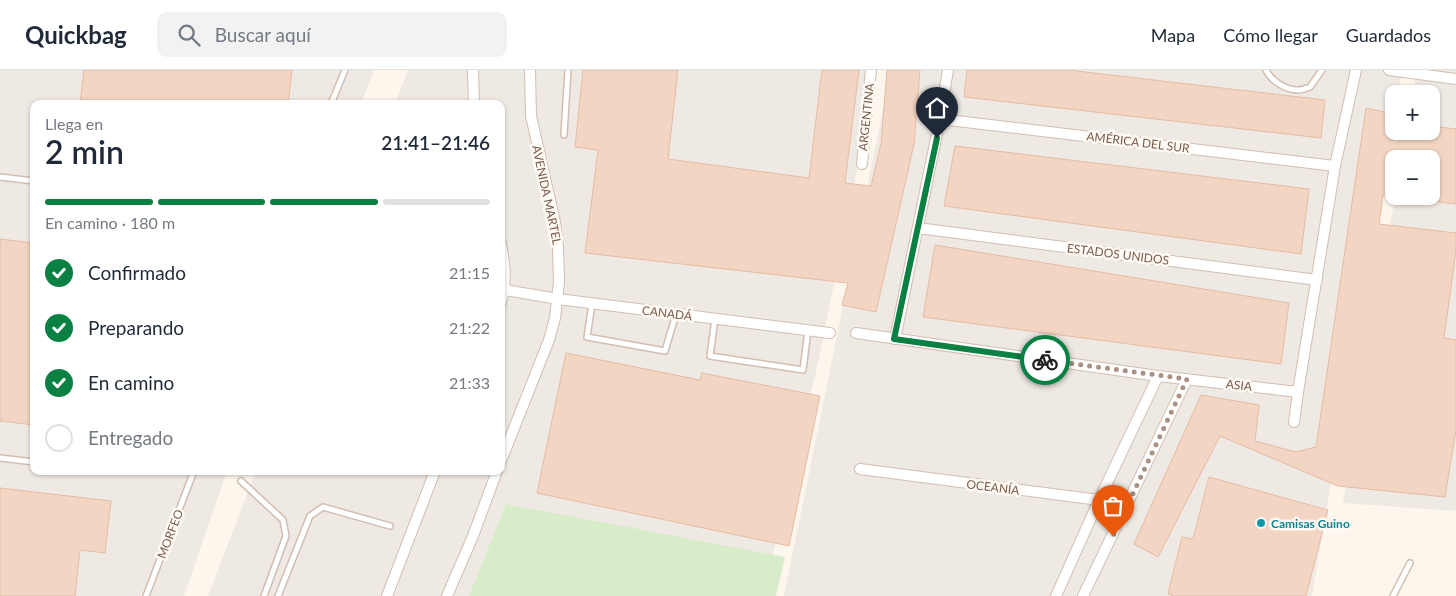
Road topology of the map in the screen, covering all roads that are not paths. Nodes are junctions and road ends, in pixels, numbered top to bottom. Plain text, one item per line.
1 (345, 70) edge
2 (473, 70) edge
3 (530, 70) edge
4 (568, 70) edge
5 (871, 70) edge
6 (948, 70) edge
7 (1266, 70) edge
8 (1322, 70) edge
9 (1356, 70) edge
10 (1389, 70) edge
11 (1456, 78) edge
12 (333, 100) edge
13 (474, 100) edge
14 (940, 120) junction
15 (564, 135) dead end
16 (862, 164) dead end
17 (1335, 166) junction
18 (0, 177) edge
19 (30, 181) edge
20 (918, 228) junction
21 (1317, 280) junction
22 (505, 290) edge
23 (558, 299) junction
24 (592, 303) junction
25 (676, 314) junction
26 (715, 319) junction
27 (808, 330) junction
28 (830, 333) dead end
29 (856, 333) dead end
30 (894, 339) junction
31 (1158, 376) junction
32 (1187, 379) junction
33 (1298, 392) junction
34 (1294, 422) dead end
35 (505, 451) edge
36 (0, 458) edge
37 (30, 462) edge
38 (860, 469) dead end
39 (192, 475) edge
40 (433, 475) edge
41 (496, 475) edge
42 (241, 480) dead end
43 (1099, 500) junction
44 (1127, 506) junction
45 (390, 526) dead end
46 (1410, 563) dead end
47 (146, 596) edge
48 (264, 596) edge
49 (278, 596) edge
50 (387, 596) edge
51 (447, 596) edge
52 (1056, 596) edge
53 (1083, 596) edge
54 (1393, 596) edge

1 - 12 lane
2 - 13 street
3 - 23 street, AVENIDA MARTEL
4 - 15 lane
5 - 16 street, ARGENTINA
6 - 14 street
7 - 8 lane
9 - 17 street
10 - 11 street
14 - 17 street, AMÉRICA DEL SUR
14 - 20 street
17 - 21 street
18 - 19 lane
20 - 21 street, ESTADOS UNIDOS
20 - 30 street
21 - 33 street
22 - 23 street, CANADÁ
23 - 24 street, CANADÁ
23 - 35 street, AVENIDA MARTEL
24 - 25 street, CANADÁ
24 - 25 lane
25 - 26 street, CANADÁ
26 - 27 street, CANADÁ
26 - 27 lane
27 - 28 street, CANADÁ
29 - 30 street, ASIA
30 - 31 street, ASIA
31 - 32 street, ASIA
31 - 43 street
32 - 33 street, ASIA
32 - 44 street
33 - 34 street
36 - 37 lane
38 - 43 street, OCEANÍA
39 - 47 lane, MORFEO
40 - 50 street
41 - 51 street
42 - 48 lane
43 - 44 street, OCEANÍA
43 - 52 street
44 - 53 street
45 - 49 lane
46 - 54 lane

